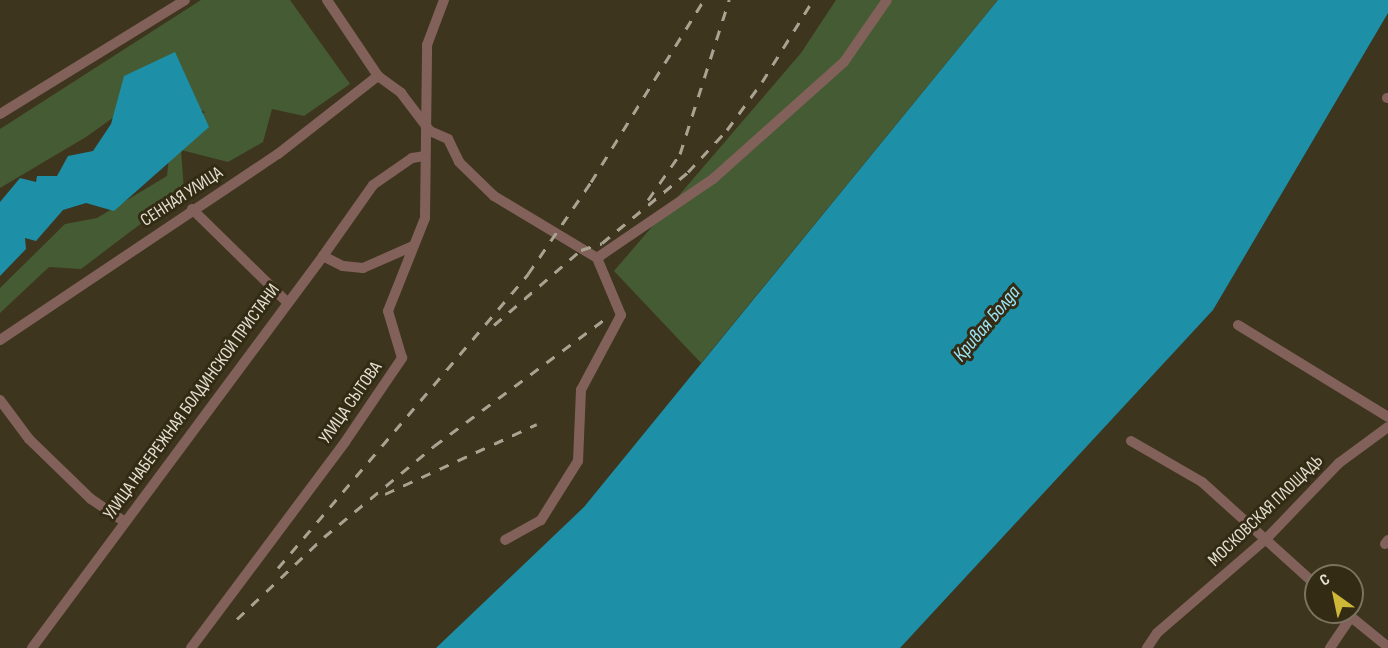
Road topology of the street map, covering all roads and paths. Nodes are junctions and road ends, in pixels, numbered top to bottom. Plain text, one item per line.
1 (185, 0) edge
2 (327, 0) edge
3 (444, 0) edge
4 (887, 0) edge
5 (378, 76) junction
6 (0, 114) edge
7 (424, 126) junction
8 (424, 156) junction
9 (192, 209) junction
10 (413, 246) junction
11 (323, 256) junction
12 (597, 258) junction
13 (286, 301) junction
14 (1238, 325) dead end
15 (0, 340) edge
16 (0, 400) edge
17 (1388, 417) edge
18 (1388, 428) edge
19 (1131, 441) dead end
20 (125, 522) junction
21 (1267, 538) junction
22 (505, 540) dead end
23 (1304, 573) edge
24 (1343, 624) edge
25 (1360, 624) edge
26 (1388, 646) edge
27 (32, 648) edge
28 (191, 648) edge
29 (1147, 648) edge
30 (1330, 648) edge

1 - 6 street
2 - 5 street
3 - 7 street, УЛИЦА СЫТОВА
4 - 12 street
5 - 7 street
5 - 9 street, СЕННАЯ УЛИЦА
7 - 8 street, УЛИЦА СЫТОВА
7 - 12 street
8 - 10 street, УЛИЦА СЫТОВА
8 - 11 street, УЛИЦА НАБЕРЕЖНАЯ БОЛДИНСКОЙ ПРИСТАНИ
9 - 13 street
9 - 15 street, СЕННАЯ УЛИЦА
10 - 11 street
10 - 28 street, УЛИЦА СЫТОВА
11 - 13 street, УЛИЦА НАБЕРЕЖНАЯ БОЛДИНСКОЙ ПРИСТАНИ
12 - 22 street
13 - 20 street, УЛИЦА НАБЕРЕЖНАЯ БОЛДИНСКОЙ ПРИСТАНИ
14 - 17 street
16 - 20 street
18 - 21 street, МОСКОВСКАЯ ПЛОЩАДЬ
19 - 21 street
20 - 27 street, УЛИЦА НАБЕРЕЖНАЯ БОЛДИНСКОЙ ПРИСТАНИ
21 - 23 street
21 - 29 street, МОСКОВСКАЯ ПЛОЩАДЬ
24 - 30 street
25 - 26 street

